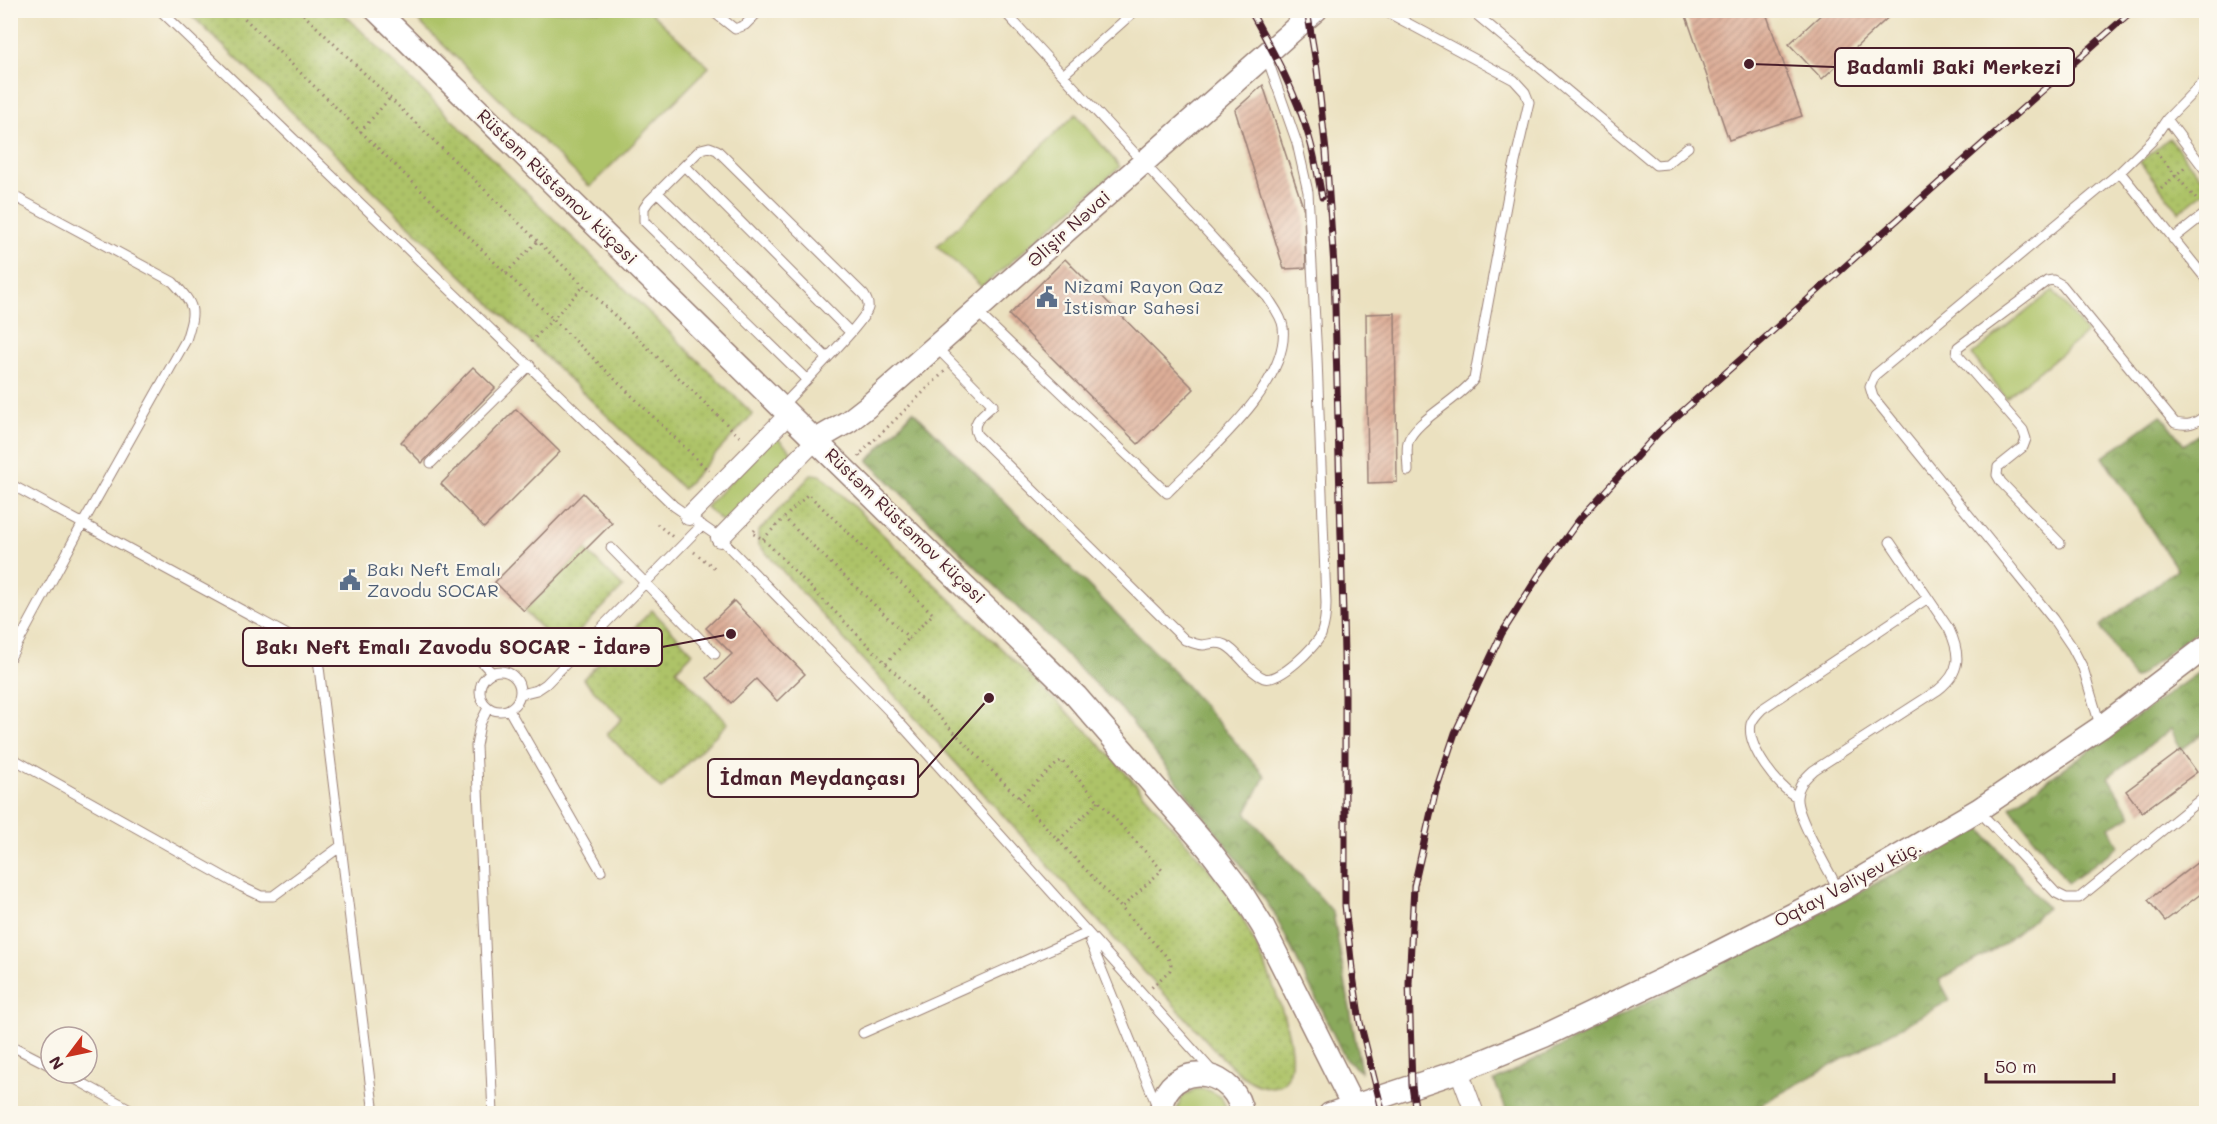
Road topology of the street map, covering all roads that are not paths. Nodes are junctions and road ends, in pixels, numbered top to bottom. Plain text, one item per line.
1 (376, 10) edge
2 (711, 10) edge
3 (760, 10) edge
4 (1003, 10) edge
5 (1136, 10) edge
6 (1316, 10) edge
7 (1383, 10) edge
8 (1471, 10) edge
9 (162, 12) edge
10 (1266, 55) junction
11 (1063, 75) junction
12 (2206, 80) edge
13 (2167, 119) junction
14 (1688, 147) dead end
15 (1144, 163) junction
16 (685, 166) junction
17 (2206, 171) edge
18 (2120, 172) junction
19 (657, 192) junction
20 (10, 194) edge
21 (2206, 213) edge
22 (2173, 239) junction
23 (2206, 279) edge
24 (976, 311) junction
25 (850, 332) junction
26 (936, 347) junction
27 (826, 357) junction
28 (530, 365) junction
29 (807, 380) junction
30 (785, 410) junction
31 (2206, 415) edge
32 (816, 440) junction
33 (431, 463) dead end
34 (1408, 471) dead end
35 (10, 484) edge
36 (696, 521) junction
37 (83, 523) junction
38 (720, 538) junction
39 (1890, 542) dead end
40 (2060, 543) dead end
41 (611, 548) dead end
42 (645, 584) junction
43 (1928, 598) junction
44 (2206, 647) edge
45 (317, 651) junction
46 (715, 654) dead end
47 (10, 658) edge
48 (492, 673) junction
49 (521, 694) junction
50 (488, 708) junction
51 (509, 710) junction
52 (2101, 727) junction
53 (10, 758) edge
54 (1797, 797) junction
55 (2201, 799) dead end
56 (1978, 810) junction
57 (341, 846) junction
58 (601, 872) dead end
59 (1839, 891) junction
60 (1087, 933) junction
61 (863, 1033) dead end
62 (10, 1045) edge
63 (39, 1060) edge
64 (1460, 1071) junction
65 (1219, 1078) junction
66 (86, 1085) edge
67 (1353, 1106) junction
68 (139, 1113) edge
69 (374, 1113) edge
70 (493, 1113) edge
71 (1160, 1113) edge
72 (1242, 1113) edge
73 (1330, 1113) edge
74 (1476, 1113) edge

1 - 30 street, Rüstəm Rüstəmov küçəsi
2 - 3 lane
4 - 11 lane
5 - 11 lane
6 - 10 street, Əlişir Nəvai
7 - 34 lane
8 - 14 lane
9 - 28 lane
10 - 15 street, Əlişir Nəvai
10 - 26 lane
11 - 15 lane
12 - 13 lane
13 - 17 lane
13 - 18 lane
15 - 24 street, Əlişir Nəvai
15 - 24 lane
16 - 19 lane
16 - 25 lane
16 - 25 lane
18 - 22 lane
18 - 52 lane
19 - 27 lane
19 - 29 lane
20 - 37 lane
21 - 22 lane
22 - 23 lane
24 - 26 street, Əlişir Nəvai
25 - 27 lane
26 - 32 street, Əlişir Nəvai
27 - 29 lane
28 - 33 lane
28 - 36 lane
29 - 30 lane
30 - 32 street, Rüstəm Rüstəmov küçəsi
30 - 36 street
31 - 40 lane
32 - 38 street
32 - 67 street, Rüstəm Rüstəmov küçəsi
35 - 37 lane
36 - 38 lane
36 - 42 lane
37 - 45 lane
37 - 47 lane
38 - 60 lane
39 - 43 lane
41 - 42 lane
42 - 46 lane
42 - 49 lane
43 - 54 lane
43 - 54 lane
44 - 52 street, Oqtay Vəliyev küç.
45 - 48 lane
45 - 57 lane
48 - 49 lane
48 - 50 lane
49 - 51 lane
50 - 51 lane
50 - 70 lane
51 - 58 lane
52 - 56 street, Oqtay Vəliyev küç.
53 - 57 lane
54 - 59 lane
55 - 56 lane
56 - 59 street, Oqtay Vəliyev küç.
57 - 69 lane
59 - 64 street, Oqtay Vəliyev küç.
60 - 61 lane
60 - 65 lane
60 - 71 lane
62 - 63 lane
64 - 67 street, Oqtay Vəliyev küç.
64 - 74 street
65 - 71 street
65 - 72 street
66 - 68 lane
67 - 73 street, Oqtay Vəliyev küç.

